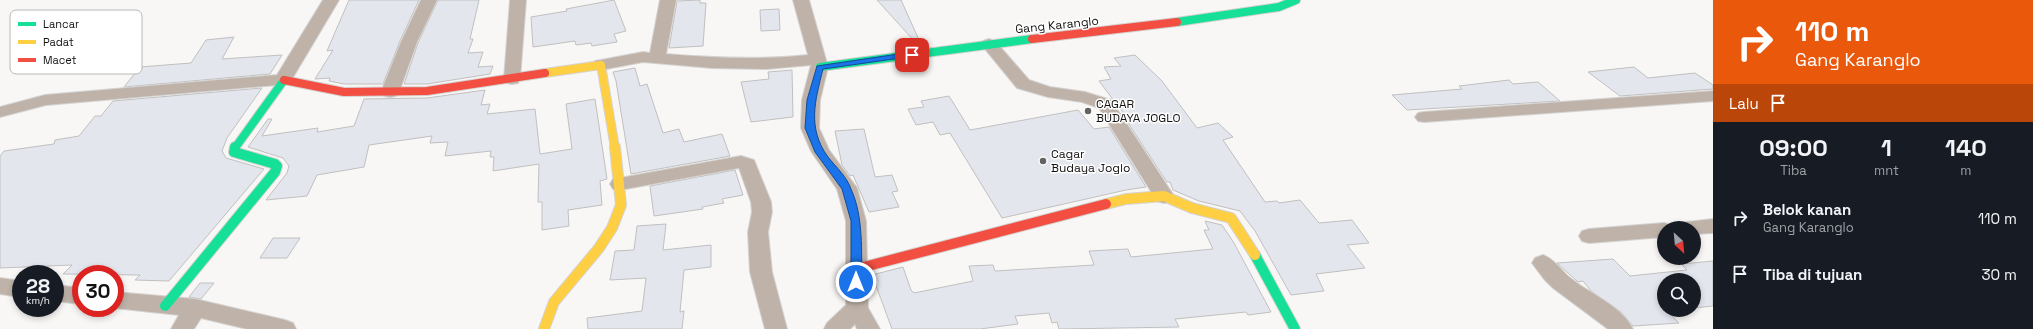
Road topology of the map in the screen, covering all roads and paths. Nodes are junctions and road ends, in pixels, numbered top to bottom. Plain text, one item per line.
1 (331, 0) edge
2 (429, 0) edge
3 (518, 0) edge
4 (668, 0) edge
5 (801, 0) edge
6 (1296, 0) edge
7 (989, 44) junction
8 (657, 57) junction
9 (818, 63) junction
10 (601, 65) junction
11 (512, 79) junction
12 (283, 80) junction
13 (390, 92) junction
14 (1713, 96) edge
15 (0, 112) edge
16 (1424, 117) dead end
17 (620, 184) junction
18 (1164, 196) junction
19 (1713, 226) edge
20 (1701, 227) edge
21 (1657, 231) edge
22 (1589, 236) dead end
23 (1543, 263) dead end
24 (856, 269) junction
25 (0, 286) edge
26 (12, 288) edge
27 (124, 301) edge
28 (166, 306) junction
29 (195, 308) junction
30 (857, 308) junction
31 (182, 329) edge
32 (285, 329) edge
33 (544, 329) edge
34 (776, 329) edge
35 (835, 329) edge
36 (870, 329) edge
37 (1295, 329) edge
38 (1622, 329) edge

1 - 12 street
2 - 13 street
3 - 11 street
4 - 8 street
5 - 9 street
6 - 7 street, Gang Karanglo
7 - 9 street, Gang Karanglo
7 - 18 street
8 - 9 street
8 - 10 street
9 - 24 street
10 - 11 street
10 - 17 street
11 - 13 street
12 - 13 street
12 - 15 street
12 - 28 street
14 - 16 street
17 - 33 street
17 - 34 street
18 - 24 street
18 - 37 street
19 - 20 street
21 - 22 street
23 - 38 street
24 - 30 street
25 - 26 street
27 - 28 street
28 - 29 street
29 - 31 street
29 - 32 street
30 - 35 street
30 - 36 street

